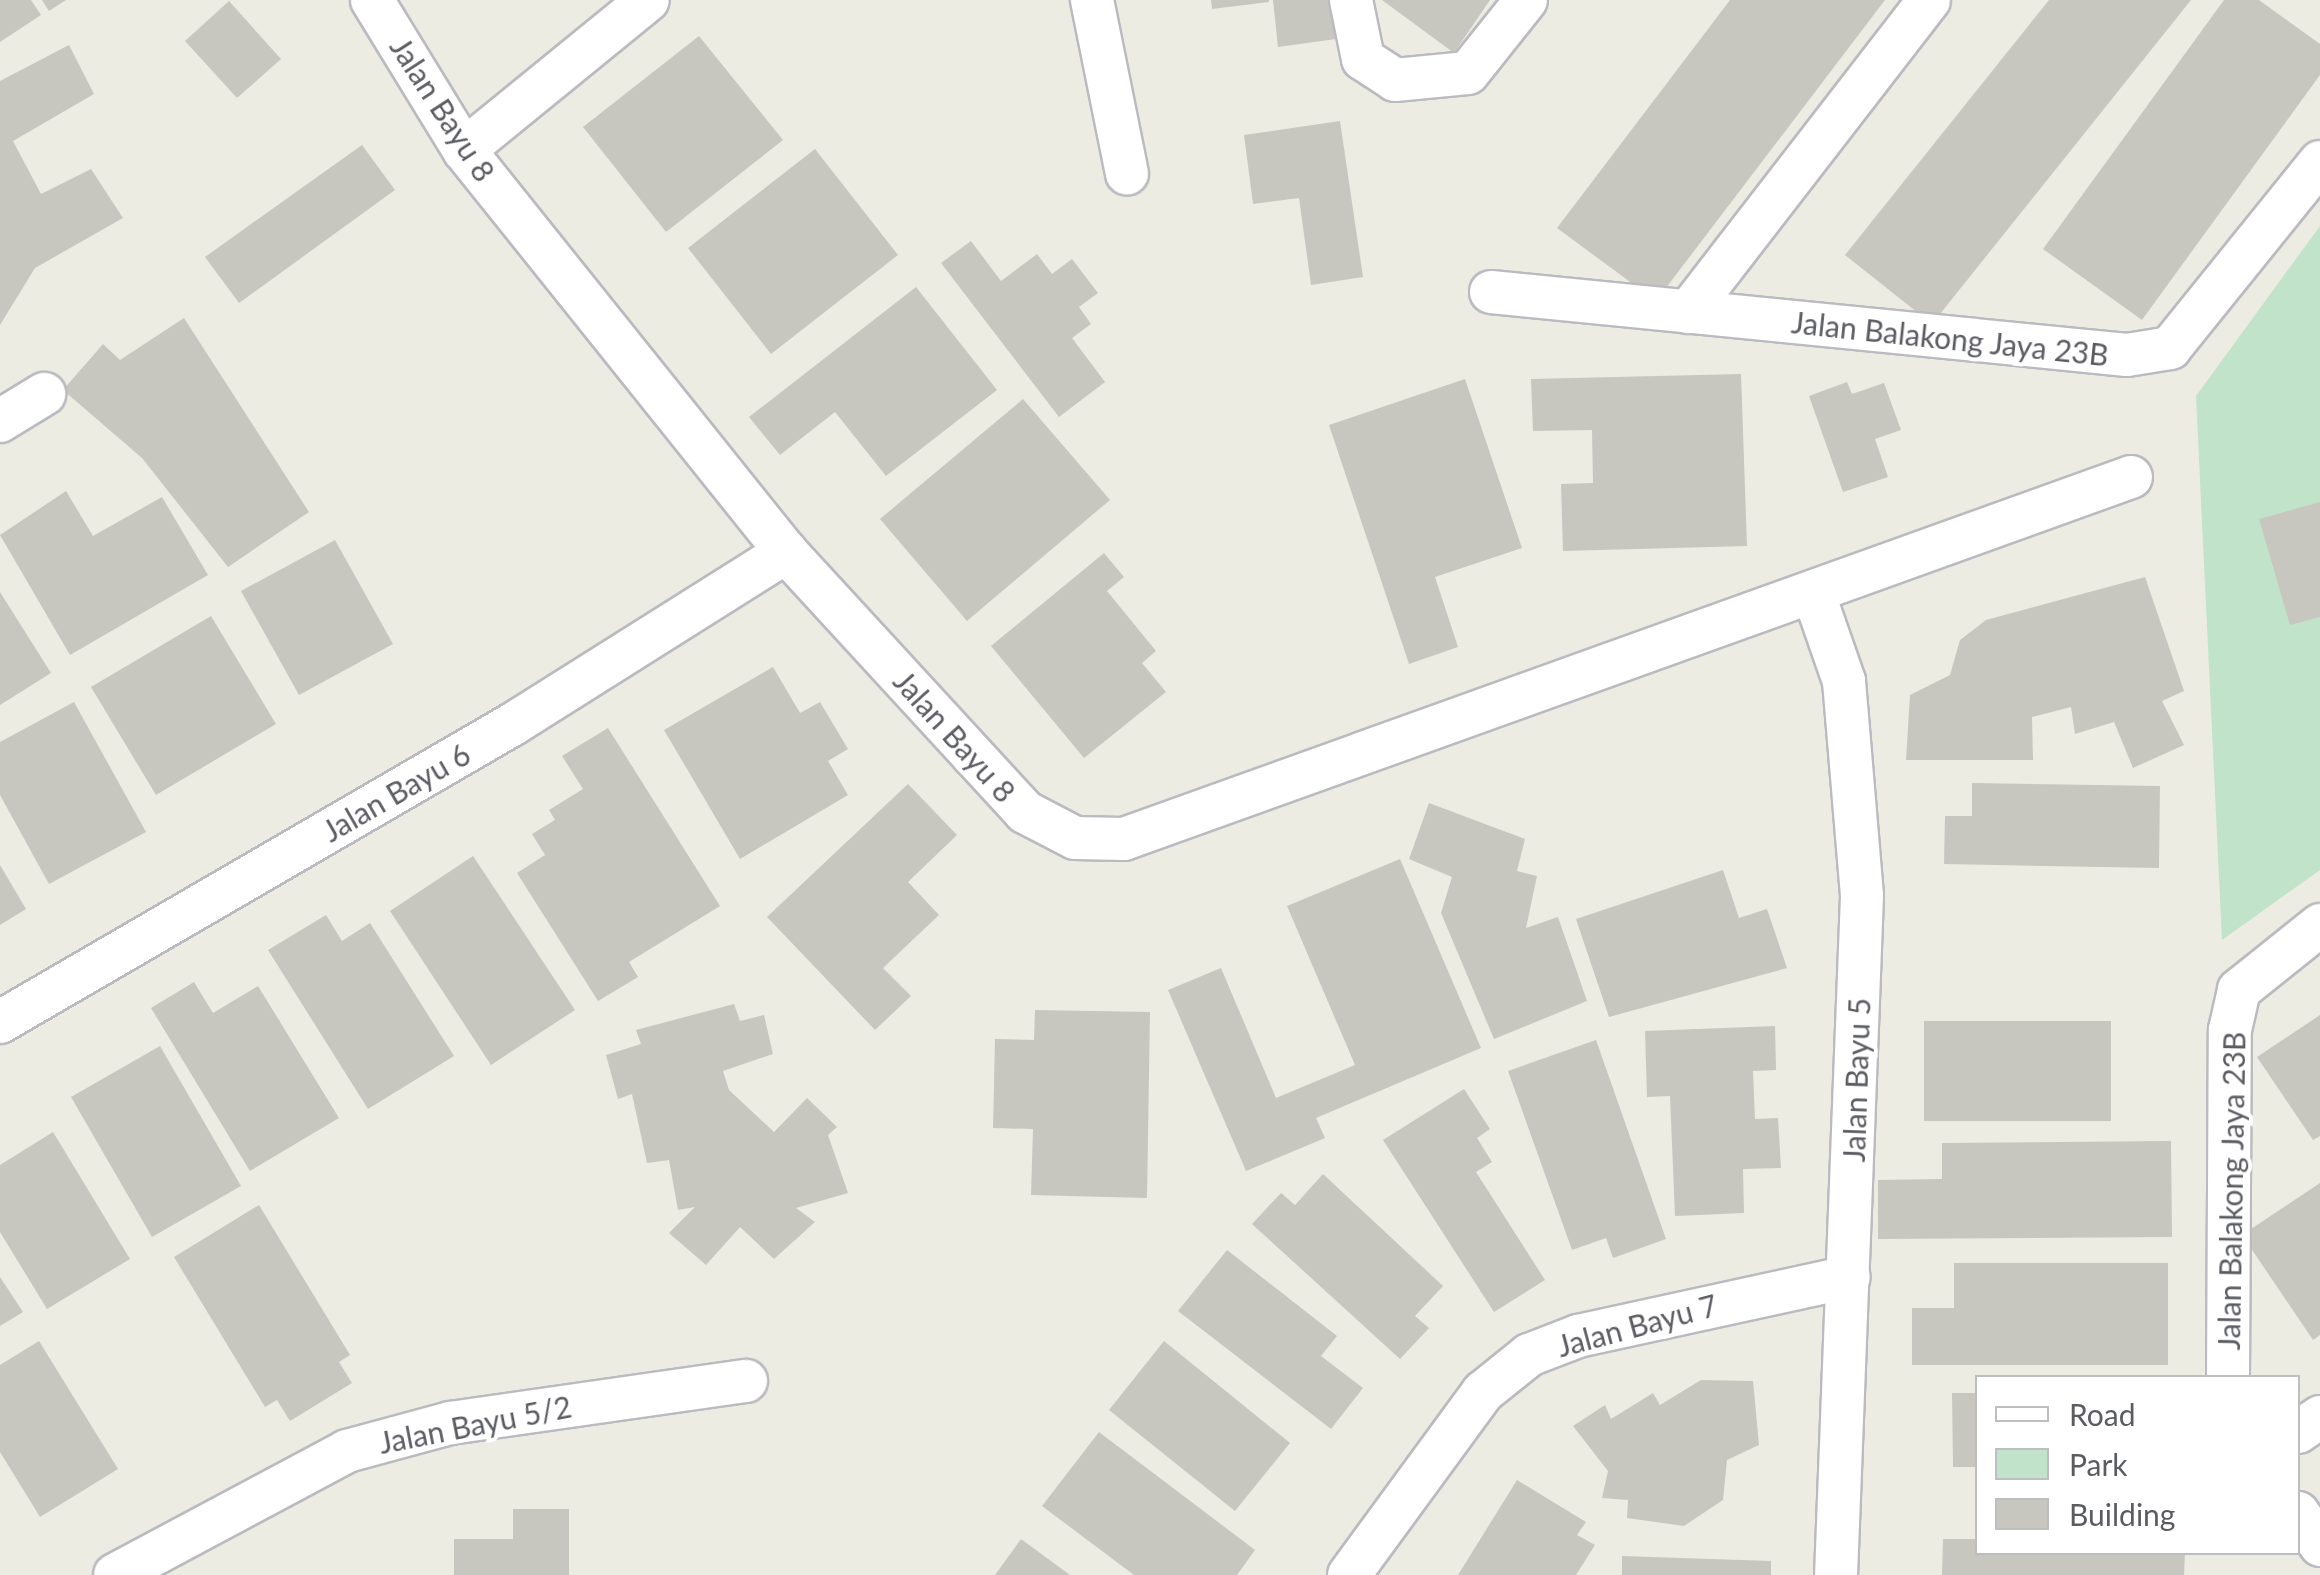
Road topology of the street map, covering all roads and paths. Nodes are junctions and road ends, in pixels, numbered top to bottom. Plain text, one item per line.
1 (372, 0) edge
2 (648, 0) edge
3 (1092, 0) edge
4 (1351, 0) edge
5 (1526, 0) edge
6 (1928, 0) edge
7 (464, 150) junction
8 (2320, 162) edge
9 (1126, 173) dead end
10 (1492, 292) dead end
11 (1688, 312) junction
12 (44, 394) dead end
13 (0, 422) edge
14 (2132, 477) dead end
15 (786, 552) junction
16 (1812, 592) junction
17 (2320, 926) edge
18 (0, 1022) edge
19 (1849, 1277) junction
20 (2228, 1375) edge
21 (746, 1381) dead end
22 (2300, 1517) edge
23 (2320, 1545) edge
24 (116, 1575) edge
25 (1349, 1575) edge
26 (1836, 1575) edge

1 - 7 street, Jalan Bayu 8
2 - 7 street
3 - 9 street
4 - 5 street
6 - 11 street
7 - 15 street, Jalan Bayu 8
8 - 11 street, Jalan Balakong Jaya 23B
10 - 11 street, Jalan Balakong Jaya 23B
12 - 13 street
14 - 16 street, Jalan Bayu 8
15 - 16 street, Jalan Bayu 8
15 - 18 street, Jalan Bayu 6
16 - 19 street, Jalan Bayu 5
17 - 20 street, Jalan Balakong Jaya 23B
19 - 25 street, Jalan Bayu 7
19 - 26 street, Jalan Bayu 5
21 - 24 street, Jalan Bayu 5/2
22 - 23 street

